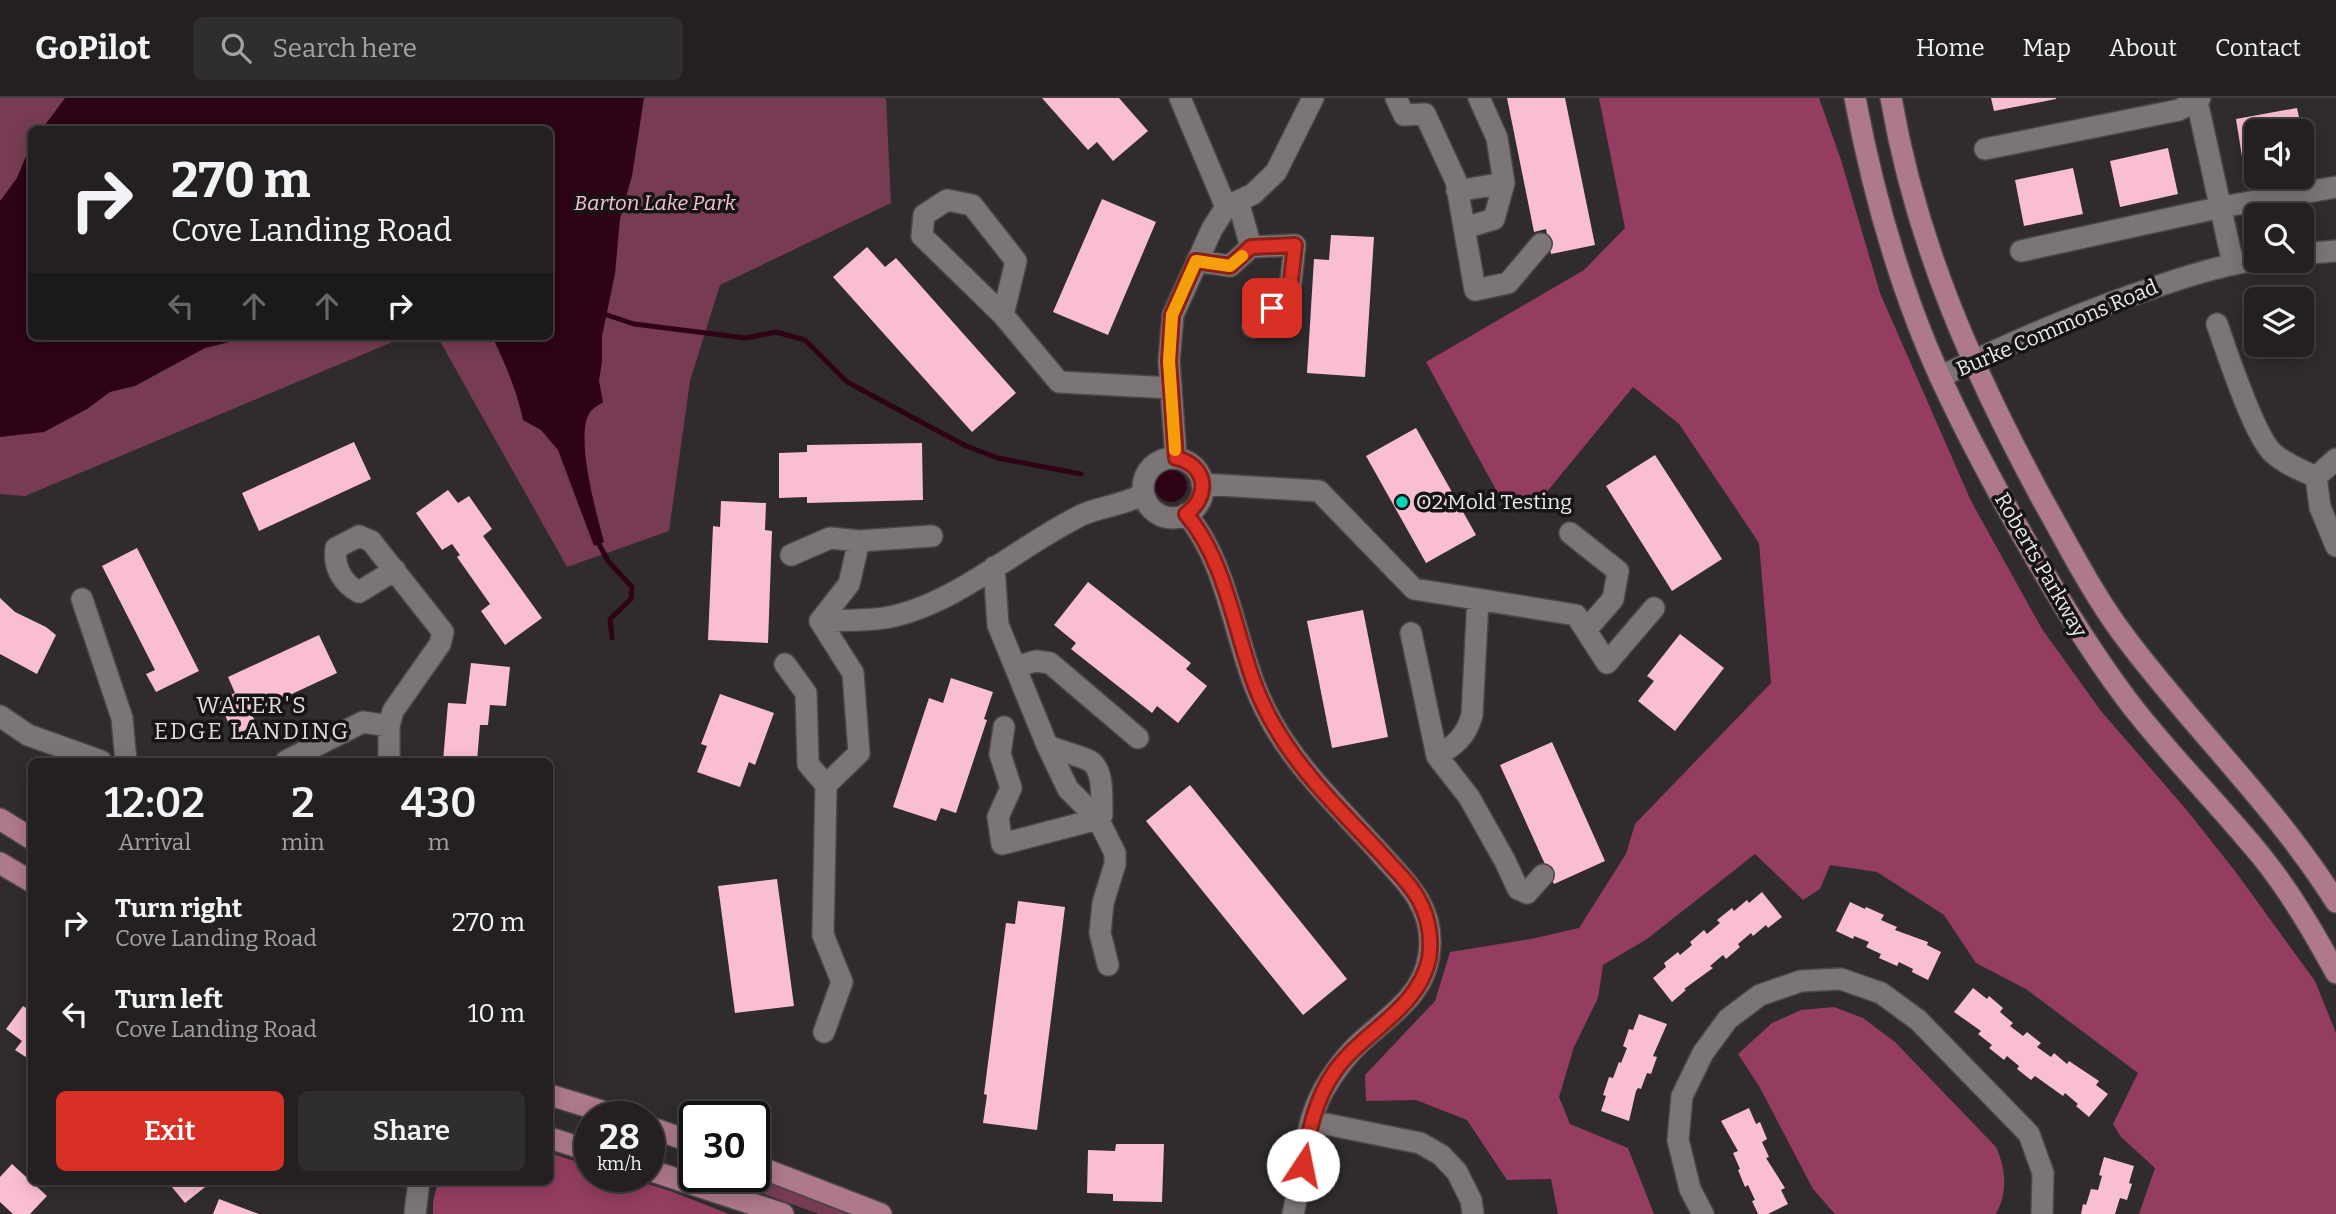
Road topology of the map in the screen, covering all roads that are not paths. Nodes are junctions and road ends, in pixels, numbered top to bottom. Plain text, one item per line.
1 (1313, 98) edge
2 (1396, 98) edge
3 (1479, 98) edge
4 (1856, 98) edge
5 (1891, 98) edge
6 (2199, 99) edge
7 (1185, 101) edge
8 (1986, 149) dead end
9 (1504, 183) junction
10 (2336, 187) edge
11 (1457, 191) junction
12 (1232, 204) junction
13 (2222, 207) junction
14 (1465, 228) junction
15 (1541, 243) dead end
16 (1251, 247) junction
17 (2021, 251) dead end
18 (2336, 251) edge
19 (2314, 253) edge
20 (1196, 261) junction
21 (2244, 262) edge
22 (2233, 264) junction
23 (1003, 315) junction
24 (2217, 324) dead end
25 (1253, 327) dead end
26 (1972, 361) junction
27 (1940, 377) junction
28 (1171, 388) junction
29 (1176, 458) junction
30 (2336, 458) edge
31 (2316, 477) junction
32 (1202, 484) junction
33 (1143, 493) junction
34 (1186, 514) junction
35 (1570, 533) dead end
36 (932, 536) dead end
37 (859, 541) junction
38 (2336, 546) edge
39 (791, 555) dead end
40 (994, 567) junction
41 (395, 570) dead end
42 (82, 599) dead end
43 (1478, 599) junction
44 (1654, 608) dead end
45 (820, 621) junction
46 (1586, 630) junction
47 (1411, 633) dead end
48 (785, 664) dead end
49 (1015, 667) junction
50 (0, 716) edge
51 (389, 726) junction
52 (1004, 727) dead end
53 (1138, 738) dead end
54 (1048, 745) junction
55 (1437, 756) junction
56 (93, 758) edge
57 (126, 758) edge
58 (292, 758) edge
59 (389, 758) edge
60 (826, 785) junction
61 (0, 819) edge
62 (1098, 819) junction
63 (28, 836) edge
64 (0, 863) edge
65 (1543, 875) dead end
66 (28, 880) edge
67 (2336, 902) edge
68 (1108, 965) dead end
69 (2336, 973) edge
70 (824, 1032) dead end
71 (553, 1096) edge
72 (574, 1102) edge
73 (1311, 1121) junction
74 (553, 1139) edge
75 (574, 1146) edge
76 (770, 1171) edge
77 (665, 1176) edge
78 (418, 1185) edge
79 (415, 1214) edge
80 (783, 1214) edge
81 (881, 1214) edge
82 (1293, 1214) edge
83 (1473, 1214) edge
84 (1703, 1214) edge
85 (2042, 1214) edge

1 - 12 street
2 - 11 street
3 - 9 street
4 - 27 main road, Roberts Parkway
5 - 26 main road, Roberts Parkway
6 - 8 street
6 - 13 street
7 - 12 street
9 - 11 street
9 - 14 street
10 - 13 street
11 - 14 street
12 - 16 street
12 - 20 street
13 - 17 street
13 - 22 street
14 - 15 street
16 - 20 street
16 - 25 street
18 - 19 street
20 - 28 street
21 - 22 street, Burke Commons Road
22 - 26 street, Burke Commons Road
23 - 23 street
23 - 28 street
24 - 31 street
26 - 27 street, Burke Commons Road
26 - 67 main road, Roberts Parkway
27 - 69 main road, Roberts Parkway
28 - 29 street
29 - 32 street
29 - 33 street
30 - 31 street
31 - 38 street
32 - 34 street
32 - 43 street
33 - 34 street
33 - 40 street
34 - 73 street
35 - 46 street
36 - 37 street
37 - 39 street
37 - 45 street
40 - 45 street
40 - 49 street
41 - 51 street
42 - 57 street
43 - 46 street
43 - 55 street
44 - 46 street
45 - 60 street
47 - 55 street
48 - 60 street
49 - 53 street
49 - 54 street
50 - 56 street
51 - 58 street
51 - 59 street
52 - 62 street
54 - 62 street
54 - 62 street
55 - 65 street
60 - 70 street
61 - 63 main road
62 - 68 street
64 - 66 main road
71 - 72 main road
73 - 82 street
73 - 83 street
74 - 75 main road
76 - 81 main road
77 - 80 main road
78 - 79 street
84 - 85 street

